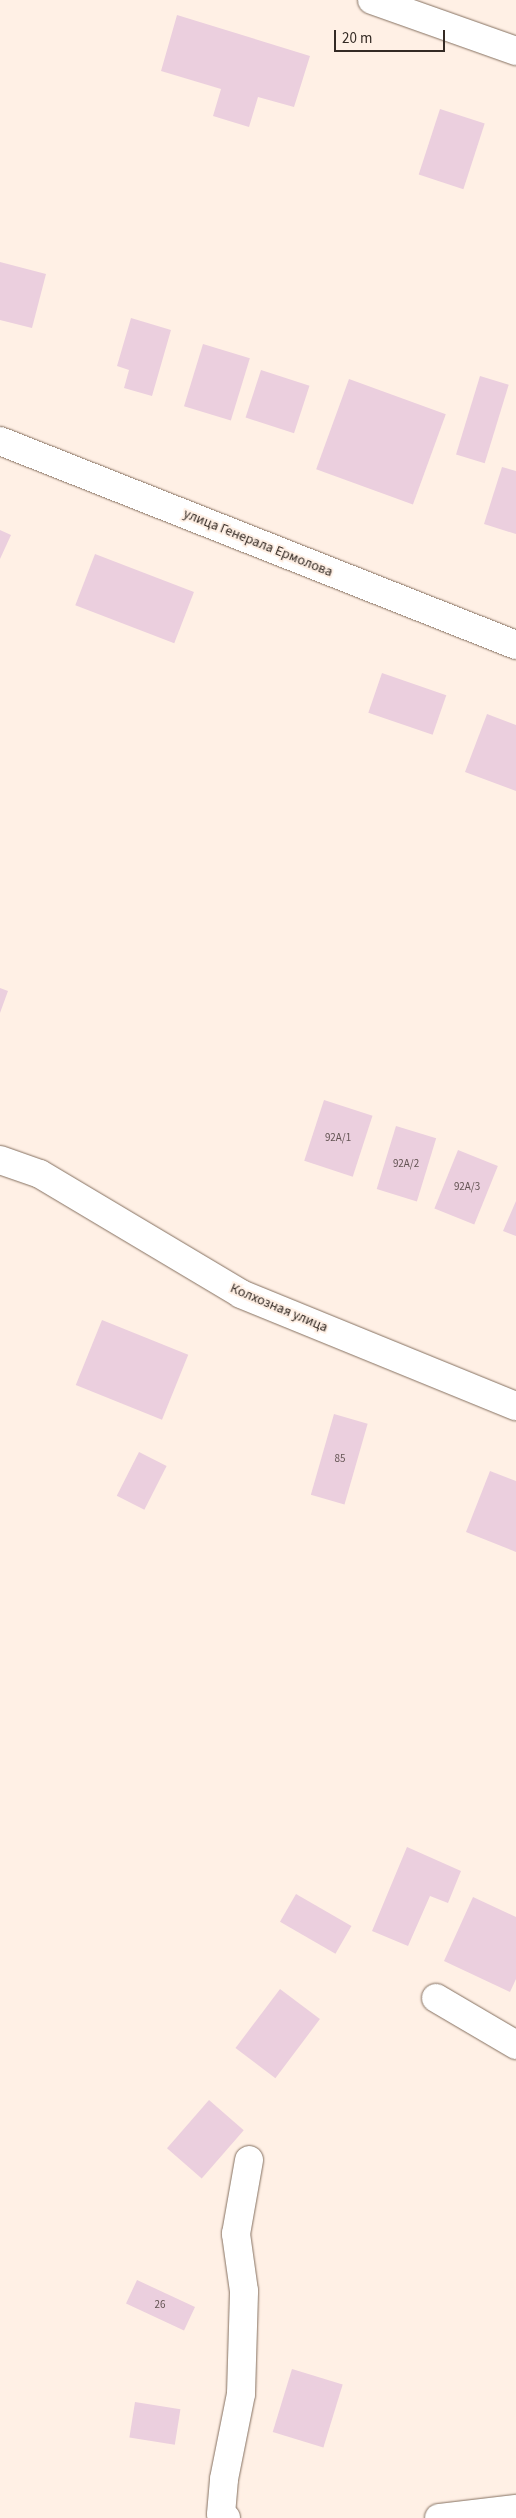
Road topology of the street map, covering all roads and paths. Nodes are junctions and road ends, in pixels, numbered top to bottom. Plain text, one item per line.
1 (372, 0) edge
2 (516, 51) edge
3 (0, 442) edge
4 (516, 645) edge
5 (0, 1160) edge
6 (516, 1406) edge
7 (436, 1998) dead end
8 (516, 2045) edge
9 (249, 2160) dead end
10 (516, 2508) edge
11 (226, 2518) edge
12 (440, 2518) edge

1 - 2 street
3 - 4 street, улица Генерала Ермолова
5 - 6 street, Колхозная улица
7 - 8 street
9 - 11 street
10 - 12 street

